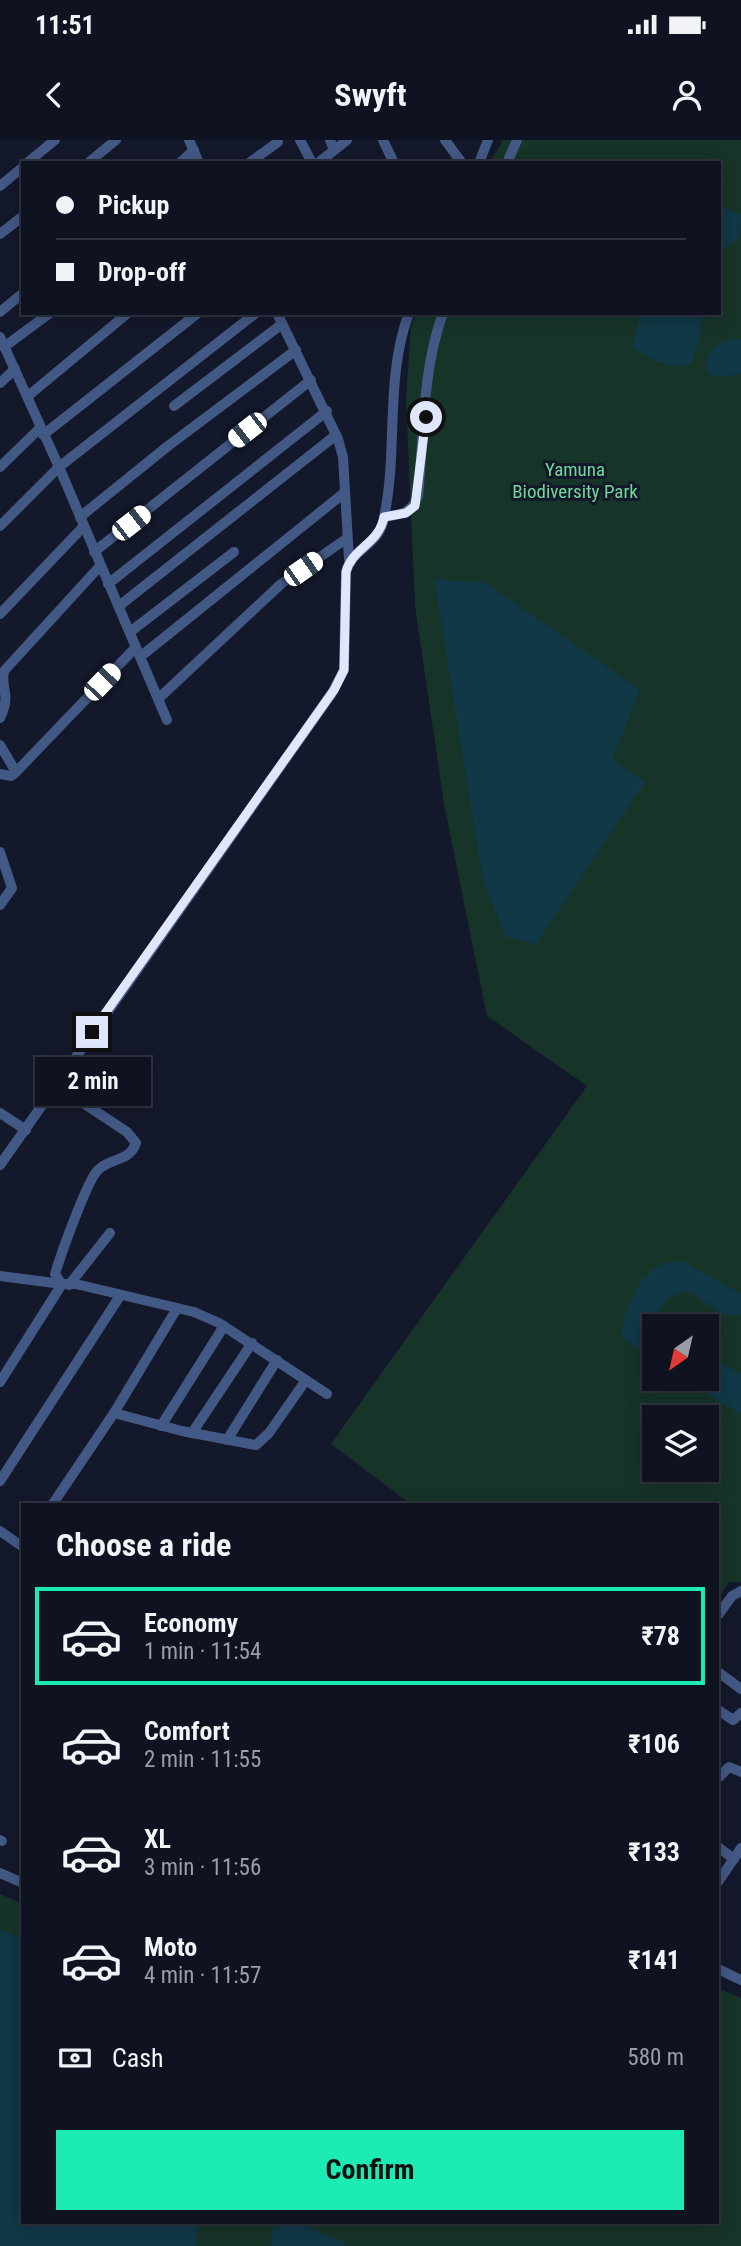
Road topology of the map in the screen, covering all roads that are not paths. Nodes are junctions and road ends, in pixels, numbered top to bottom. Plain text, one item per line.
1 (55, 140) edge
2 (116, 140) edge
3 (189, 140) edge
4 (300, 140) edge
5 (347, 140) edge
6 (383, 140) edge
7 (445, 140) edge
8 (488, 140) edge
9 (517, 140) edge
10 (278, 142) dead end
11 (332, 145) edge
12 (194, 150) junction
13 (29, 161) edge
14 (90, 161) edge
15 (182, 161) edge
16 (199, 161) edge
17 (252, 161) edge
18 (311, 161) edge
19 (320, 161) edge
20 (393, 161) edge
21 (460, 161) edge
22 (480, 161) edge
23 (508, 161) edge
24 (21, 169) edge
25 (0, 186) edge
26 (21, 218) edge
27 (0, 234) edge
28 (21, 295) edge
29 (0, 312) edge
30 (47, 315) edge
31 (126, 315) edge
32 (195, 315) edge
33 (253, 315) edge
34 (278, 315) edge
35 (409, 315) edge
36 (442, 315) edge
37 (282, 324) junction
38 (2, 342) edge
39 (296, 350) junction
40 (15, 369) junction
41 (311, 380) junction
42 (0, 383) edge
43 (28, 396) junction
44 (173, 407) dead end
45 (327, 411) junction
46 (41, 432) junction
47 (336, 435) junction
48 (0, 467) edge
49 (59, 467) junction
50 (344, 493) junction
51 (384, 517) junction
52 (82, 522) junction
53 (0, 526) edge
54 (346, 539) junction
55 (94, 552) junction
56 (234, 552) dead end
57 (349, 559) junction
58 (100, 566) junction
59 (108, 584) junction
60 (119, 606) junction
61 (0, 614) edge
62 (130, 632) junction
63 (138, 652) junction
64 (1, 677) edge
65 (158, 699) junction
66 (0, 718) edge
67 (167, 720) dead end
68 (0, 745) edge
69 (16, 772) junction
70 (0, 774) edge
71 (0, 852) edge
72 (0, 905) edge
73 (56, 1085) junction
74 (0, 1113) edge
75 (26, 1130) junction
76 (0, 1165) edge
77 (110, 1233) dead end
78 (0, 1276) edge
79 (65, 1284) junction
80 (120, 1296) junction
81 (176, 1310) junction
82 (224, 1326) junction
83 (252, 1343) junction
84 (277, 1360) junction
85 (306, 1380) junction
86 (0, 1382) edge
87 (327, 1394) dead end
88 (114, 1413) junction
89 (162, 1426) junction
90 (192, 1433) junction
91 (228, 1440) junction
92 (0, 1481) edge
93 (53, 1503) edge
94 (0, 1531) edge
95 (21, 1545) edge
96 (741, 1591) edge
97 (719, 1614) edge
98 (719, 1673) edge
99 (741, 1689) edge
100 (719, 1711) edge
101 (741, 1713) edge
102 (741, 1772) edge
103 (719, 1777) edge
104 (719, 1848) edge
105 (741, 1848) edge
106 (733, 1859) junction
107 (0, 1873) edge
108 (719, 1880) edge
109 (21, 1882) edge
110 (719, 1969) edge
111 (741, 1980) edge

1 - 13 street
2 - 14 street
3 - 12 street
4 - 18 street
5 - 11 street
6 - 20 street
7 - 21 street
8 - 22 street
9 - 23 street
10 - 17 street
11 - 19 street
12 - 15 street
12 - 16 street
24 - 25 street
26 - 27 street
28 - 29 street
30 - 38 street
31 - 43 street
32 - 46 street
33 - 49 street
34 - 37 street
35 - 51 street
36 - 51 street
37 - 39 street
37 - 44 street
38 - 40 street
39 - 41 street
39 - 52 street
40 - 42 street
40 - 43 street
41 - 45 street
41 - 55 street
43 - 46 street
45 - 47 street
45 - 59 street
46 - 48 street
46 - 49 street
47 - 50 street
47 - 60 street
49 - 52 street
49 - 53 street
50 - 54 street
50 - 63 street
51 - 57 street
52 - 55 street
52 - 61 street
54 - 57 street
54 - 65 street
55 - 58 street
56 - 62 street
57 - 73 street
58 - 59 street
58 - 64 street
59 - 60 street
60 - 62 street
62 - 63 street
63 - 65 street
63 - 69 street
64 - 66 street
65 - 67 street
68 - 69 street
69 - 70 street
71 - 72 street
73 - 75 street
73 - 79 street
74 - 75 street
75 - 76 street
77 - 79 street
78 - 79 street
79 - 80 street
79 - 86 street
80 - 81 street
80 - 92 street
81 - 82 street
81 - 88 street
82 - 83 street
82 - 89 street
83 - 84 street
83 - 90 street
84 - 85 street
84 - 91 street
85 - 87 street
85 - 91 street
88 - 89 street
88 - 93 street
89 - 90 street
90 - 91 street
94 - 95 street
96 - 97 street
98 - 99 street
100 - 101 street
102 - 103 street
104 - 106 street
105 - 106 street
106 - 108 street
107 - 109 street
110 - 111 street

